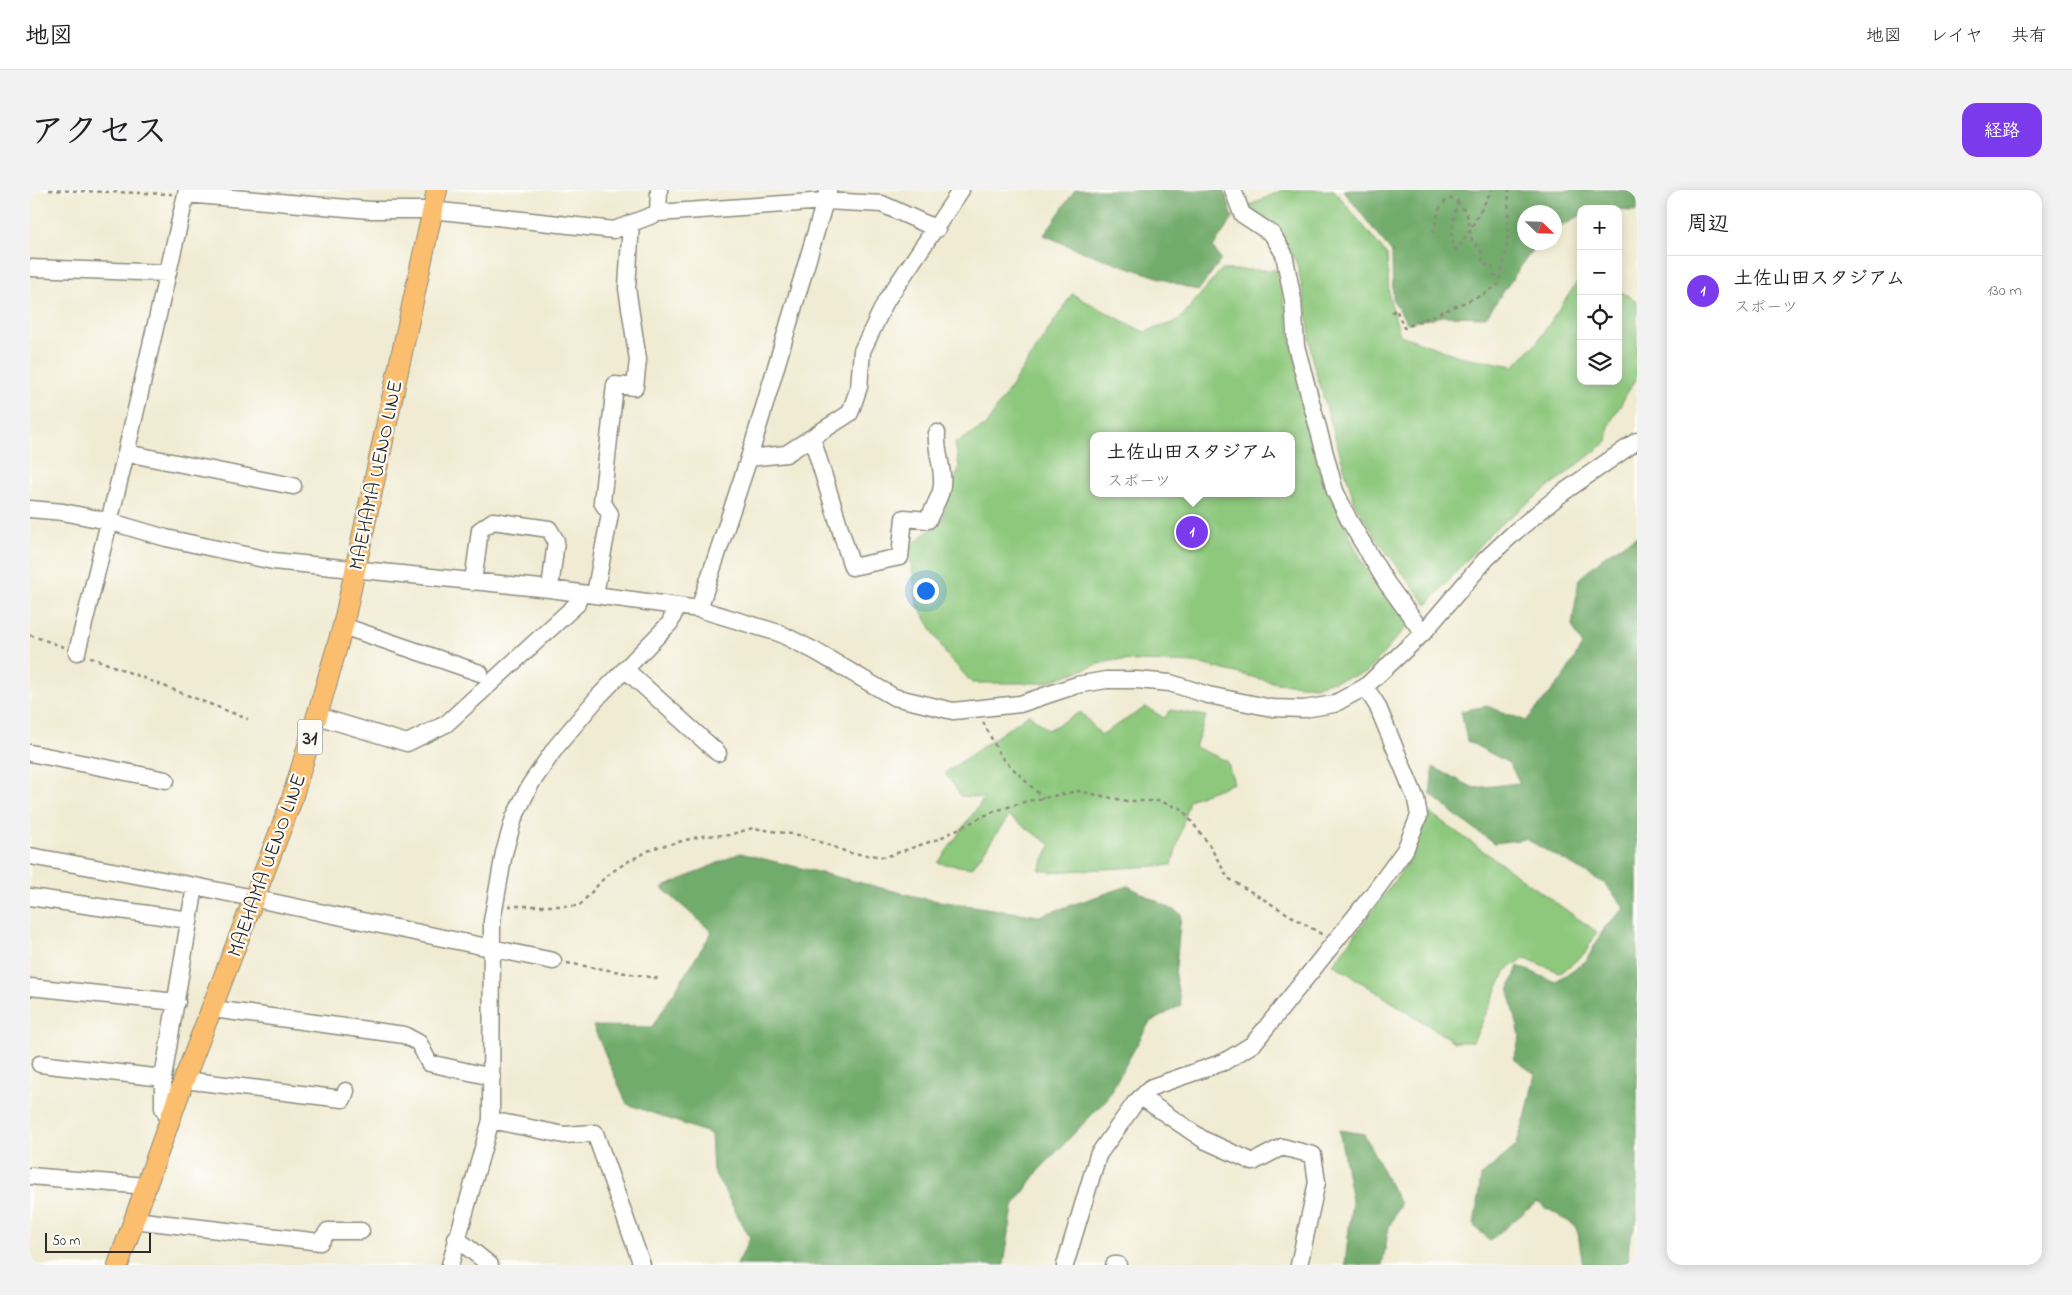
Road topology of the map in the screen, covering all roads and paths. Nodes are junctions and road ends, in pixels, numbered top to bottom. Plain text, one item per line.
1 (49, 190) edge
2 (437, 190) edge
3 (659, 190) edge
4 (961, 190) edge
5 (1234, 190) edge
6 (1492, 190) edge
7 (1509, 190) edge
8 (186, 192) edge
9 (827, 195) edge
10 (1456, 201) junction
11 (432, 210) junction
12 (658, 213) junction
13 (631, 223) junction
14 (1469, 228) junction
15 (937, 229) junction
16 (1433, 233) dead end
17 (30, 268) edge
18 (168, 273) junction
19 (1500, 277) junction
20 (1392, 313) dead end
21 (937, 433) dead end
22 (812, 438) junction
23 (1637, 441) edge
24 (126, 453) junction
25 (749, 458) junction
26 (293, 486) dead end
27 (30, 509) edge
28 (108, 521) junction
29 (355, 570) junction
30 (473, 582) junction
31 (550, 589) junction
32 (586, 594) junction
33 (677, 606) junction
34 (700, 609) junction
35 (343, 626) junction
36 (1423, 633) junction
37 (30, 635) edge
38 (76, 652) junction
39 (626, 670) junction
40 (480, 673) dead end
41 (1365, 687) junction
42 (976, 708) junction
43 (317, 716) junction
44 (248, 719) dead end
45 (30, 753) edge
46 (718, 753) dead end
47 (166, 780) dead end
48 (1043, 798) junction
49 (30, 856) edge
50 (195, 886) junction
51 (30, 897) edge
52 (255, 899) junction
53 (494, 906) junction
54 (189, 920) junction
55 (1335, 943) junction
56 (493, 948) junction
57 (553, 961) joint
58 (662, 979) dead end
59 (30, 988) edge
60 (177, 1002) junction
61 (213, 1009) junction
62 (40, 1064) dead end
63 (163, 1078) junction
64 (492, 1078) junction
65 (184, 1080) junction
66 (346, 1091) dead end
67 (1141, 1098) junction
68 (491, 1120) junction
69 (170, 1121) junction
70 (30, 1176) edge
71 (146, 1186) junction
72 (134, 1220) junction
73 (361, 1231) dead end
74 (456, 1238) junction
75 (118, 1265) edge
76 (450, 1265) edge
77 (490, 1265) edge
78 (642, 1265) edge
79 (1065, 1265) edge
80 (1299, 1265) edge

1 - 8 path
2 - 11 main road, MAEHAMA UENO LINE / 31
3 - 12 street
4 - 15 street
5 - 36 street
6 - 14 path
7 - 19 path
8 - 11 street
8 - 18 street
9 - 12 street
9 - 15 street
9 - 25 street
10 - 14 path
10 - 14 path
10 - 16 path
11 - 13 street
11 - 29 main road, MAEHAMA UENO LINE / 31
12 - 13 street
13 - 32 street
14 - 19 path
15 - 22 street
17 - 18 street
18 - 24 street
19 - 20 path
21 - 22 street
22 - 25 street
23 - 36 street
24 - 26 street
24 - 28 street
25 - 34 street
27 - 28 street
28 - 29 street
28 - 38 street
29 - 30 street
29 - 35 main road, MAEHAMA UENO LINE / 31
30 - 31 street
30 - 31 street
31 - 32 street
32 - 33 street
32 - 43 street
33 - 34 street
33 - 39 street
34 - 42 street
35 - 40 street
35 - 43 main road, MAEHAMA UENO LINE / 31
36 - 41 street
37 - 38 path
38 - 44 path
39 - 46 street
39 - 53 street
41 - 42 street
41 - 55 street
42 - 48 path
43 - 52 main road, MAEHAMA UENO LINE / 31
45 - 47 street
48 - 53 path
48 - 55 path
49 - 50 street
50 - 52 street
50 - 54 street
51 - 54 street
52 - 56 street
52 - 61 main road, MAEHAMA UENO LINE / 31
53 - 56 street
54 - 60 street
55 - 67 street
56 - 57 street
56 - 64 street
57 - 58 path
59 - 60 street
60 - 63 street
61 - 64 street
61 - 65 main road, MAEHAMA UENO LINE / 31
62 - 63 street
63 - 69 street
64 - 68 street
65 - 66 street
65 - 69 main road, MAEHAMA UENO LINE / 31
67 - 79 street
67 - 80 street
68 - 74 street
68 - 78 street
69 - 71 main road, MAEHAMA UENO LINE / 31
70 - 71 street
71 - 72 main road, MAEHAMA UENO LINE / 31
72 - 73 street
72 - 75 main road, MAEHAMA UENO LINE / 31
74 - 76 street
74 - 77 street

